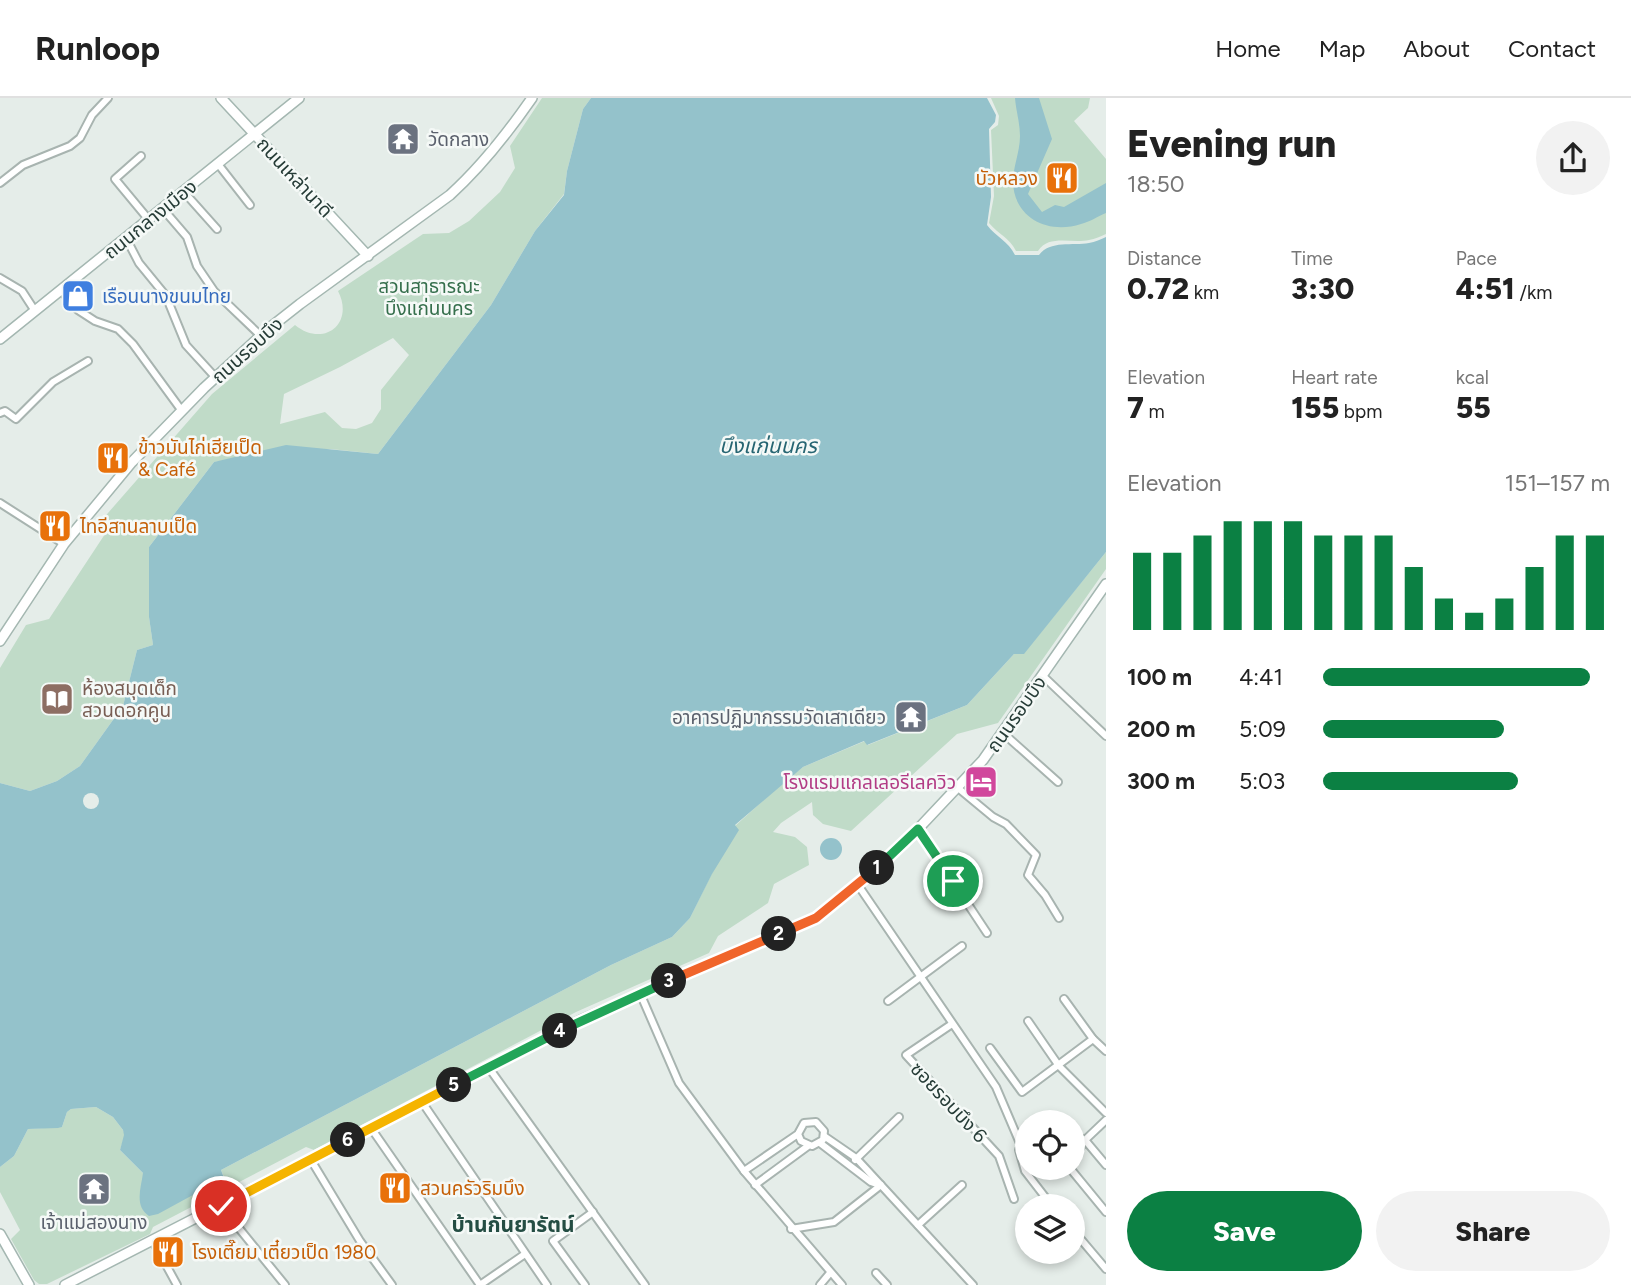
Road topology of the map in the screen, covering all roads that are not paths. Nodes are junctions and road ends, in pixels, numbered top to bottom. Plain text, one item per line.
1 (108, 98) edge
2 (221, 98) edge
3 (299, 98) edge
4 (532, 98) edge
5 (255, 134) junction
6 (141, 156) dead end
7 (218, 164) junction
8 (0, 183) edge
9 (184, 191) junction
10 (250, 205) dead end
11 (163, 208) junction
12 (149, 220) junction
13 (217, 229) dead end
14 (125, 238) junction
15 (368, 256) junction
16 (0, 278) edge
17 (61, 290) junction
18 (35, 311) junction
19 (261, 336) junction
20 (0, 339) edge
21 (88, 361) dead end
22 (216, 378) junction
23 (182, 411) junction
24 (0, 414) edge
25 (0, 503) edge
26 (64, 544) junction
27 (1106, 584) edge
28 (0, 641) edge
29 (1043, 676) junction
30 (1003, 733) junction
31 (1106, 736) edge
32 (1058, 782) dead end
33 (958, 788) junction
34 (918, 829) junction
35 (858, 886) junction
36 (1059, 918) dead end
37 (987, 933) dead end
38 (962, 946) dead end
39 (922, 977) junction
40 (640, 993) junction
41 (1064, 999) dead end
42 (888, 1001) dead end
43 (1028, 1021) dead end
44 (952, 1024) junction
45 (1093, 1039) junction
46 (990, 1048) dead end
47 (1106, 1051) edge
48 (1059, 1066) junction
49 (489, 1068) junction
50 (422, 1102) junction
51 (1106, 1113) edge
52 (899, 1117) dead end
53 (1106, 1120) edge
54 (1015, 1126) edge
55 (371, 1128) junction
56 (798, 1134) junction
57 (824, 1136) junction
58 (1086, 1140) joint
59 (820, 1143) junction
60 (807, 1146) junction
61 (856, 1158) junction
62 (312, 1160) junction
63 (851, 1164) junction
64 (1106, 1165) edge
65 (744, 1171) junction
66 (1032, 1180) edge
67 (1080, 1180) edge
68 (755, 1185) junction
69 (881, 1185) junction
70 (962, 1185) dead end
71 (1043, 1194) edge
72 (1014, 1199) dead end
73 (221, 1206) junction
74 (593, 1212) junction
75 (1106, 1212) edge
76 (918, 1225) junction
77 (792, 1229) junction
78 (0, 1234) edge
79 (153, 1241) junction
80 (1085, 1244) edge
81 (525, 1255) junction
82 (1106, 1269) edge
83 (830, 1273) junction
84 (876, 1273) dead end
85 (29, 1285) edge
86 (65, 1285) edge
87 (177, 1285) edge
88 (285, 1285) edge
89 (392, 1285) edge
90 (480, 1285) edge
91 (547, 1285) edge
92 (585, 1285) edge
93 (645, 1285) edge
94 (820, 1285) edge
95 (842, 1285) edge
96 (887, 1285) edge
97 (973, 1285) edge

1 - 8 street
2 - 5 street, ถนนเหล่านาดี
3 - 5 street, ถนนกลางเมือง
4 - 15 street, ถนนรอบบึง
5 - 7 street, ถนนกลางเมือง
5 - 15 street, ถนนเหล่านาดี
6 - 12 street
7 - 9 street, ถนนกลางเมือง
7 - 10 street
9 - 11 street, ถนนกลางเมือง
9 - 13 street
11 - 12 street, ถนนกลางเมือง
11 - 19 street
12 - 14 street, ถนนกลางเมือง
14 - 17 street, ถนนกลางเมือง
14 - 22 street
15 - 19 street, ถนนรอบบึง
16 - 18 street
17 - 18 street, ถนนกลางเมือง
17 - 23 street
18 - 20 street, ถนนกลางเมือง
19 - 22 street, ถนนรอบบึง
21 - 24 street
22 - 23 street, ถนนรอบบึง
23 - 26 street, ถนนรอบบึง
25 - 26 street
26 - 28 street, ถนนรอบบึง
27 - 29 street, ถนนรอบบึง
29 - 30 street, ถนนรอบบึง
29 - 31 street
30 - 32 street
30 - 33 street, ถนนรอบบึง
33 - 34 street, ถนนรอบบึง
33 - 36 street
34 - 35 street, ถนนรอบบึง
34 - 37 street
35 - 39 street
35 - 40 street, ถนนรอบบึง
38 - 39 street
39 - 42 street
39 - 44 street
40 - 49 street, ถนนรอบบึง
40 - 65 street
41 - 45 street
43 - 48 street
44 - 54 street
44 - 72 street, ซอยรอบบึง 6
45 - 47 street
45 - 48 street
46 - 48 street
48 - 51 street
49 - 50 street, ถนนรอบบึง
49 - 74 street
50 - 55 street, ถนนรอบบึง
50 - 81 street
52 - 61 street
53 - 58 street
55 - 62 street, ถนนรอบบึง
55 - 90 street
56 - 57 street
56 - 60 street
56 - 65 street
57 - 59 street
57 - 61 street
58 - 64 street
59 - 60 street
59 - 63 street
60 - 68 street
61 - 63 street
61 - 69 street
62 - 73 street, ถนนรอบบึง
62 - 89 street
63 - 69 street
65 - 68 street
66 - 71 street
67 - 75 street
68 - 77 street
69 - 76 street
69 - 77 street
70 - 76 street
73 - 79 street, ถนนรอบบึง
73 - 88 street
74 - 92 street
74 - 93 street
76 - 97 street
77 - 83 street
78 - 85 street
79 - 86 street, ถนนรอบบึง
79 - 87 street
80 - 82 street
81 - 90 street
81 - 91 street
83 - 94 street
83 - 95 street
84 - 96 street

